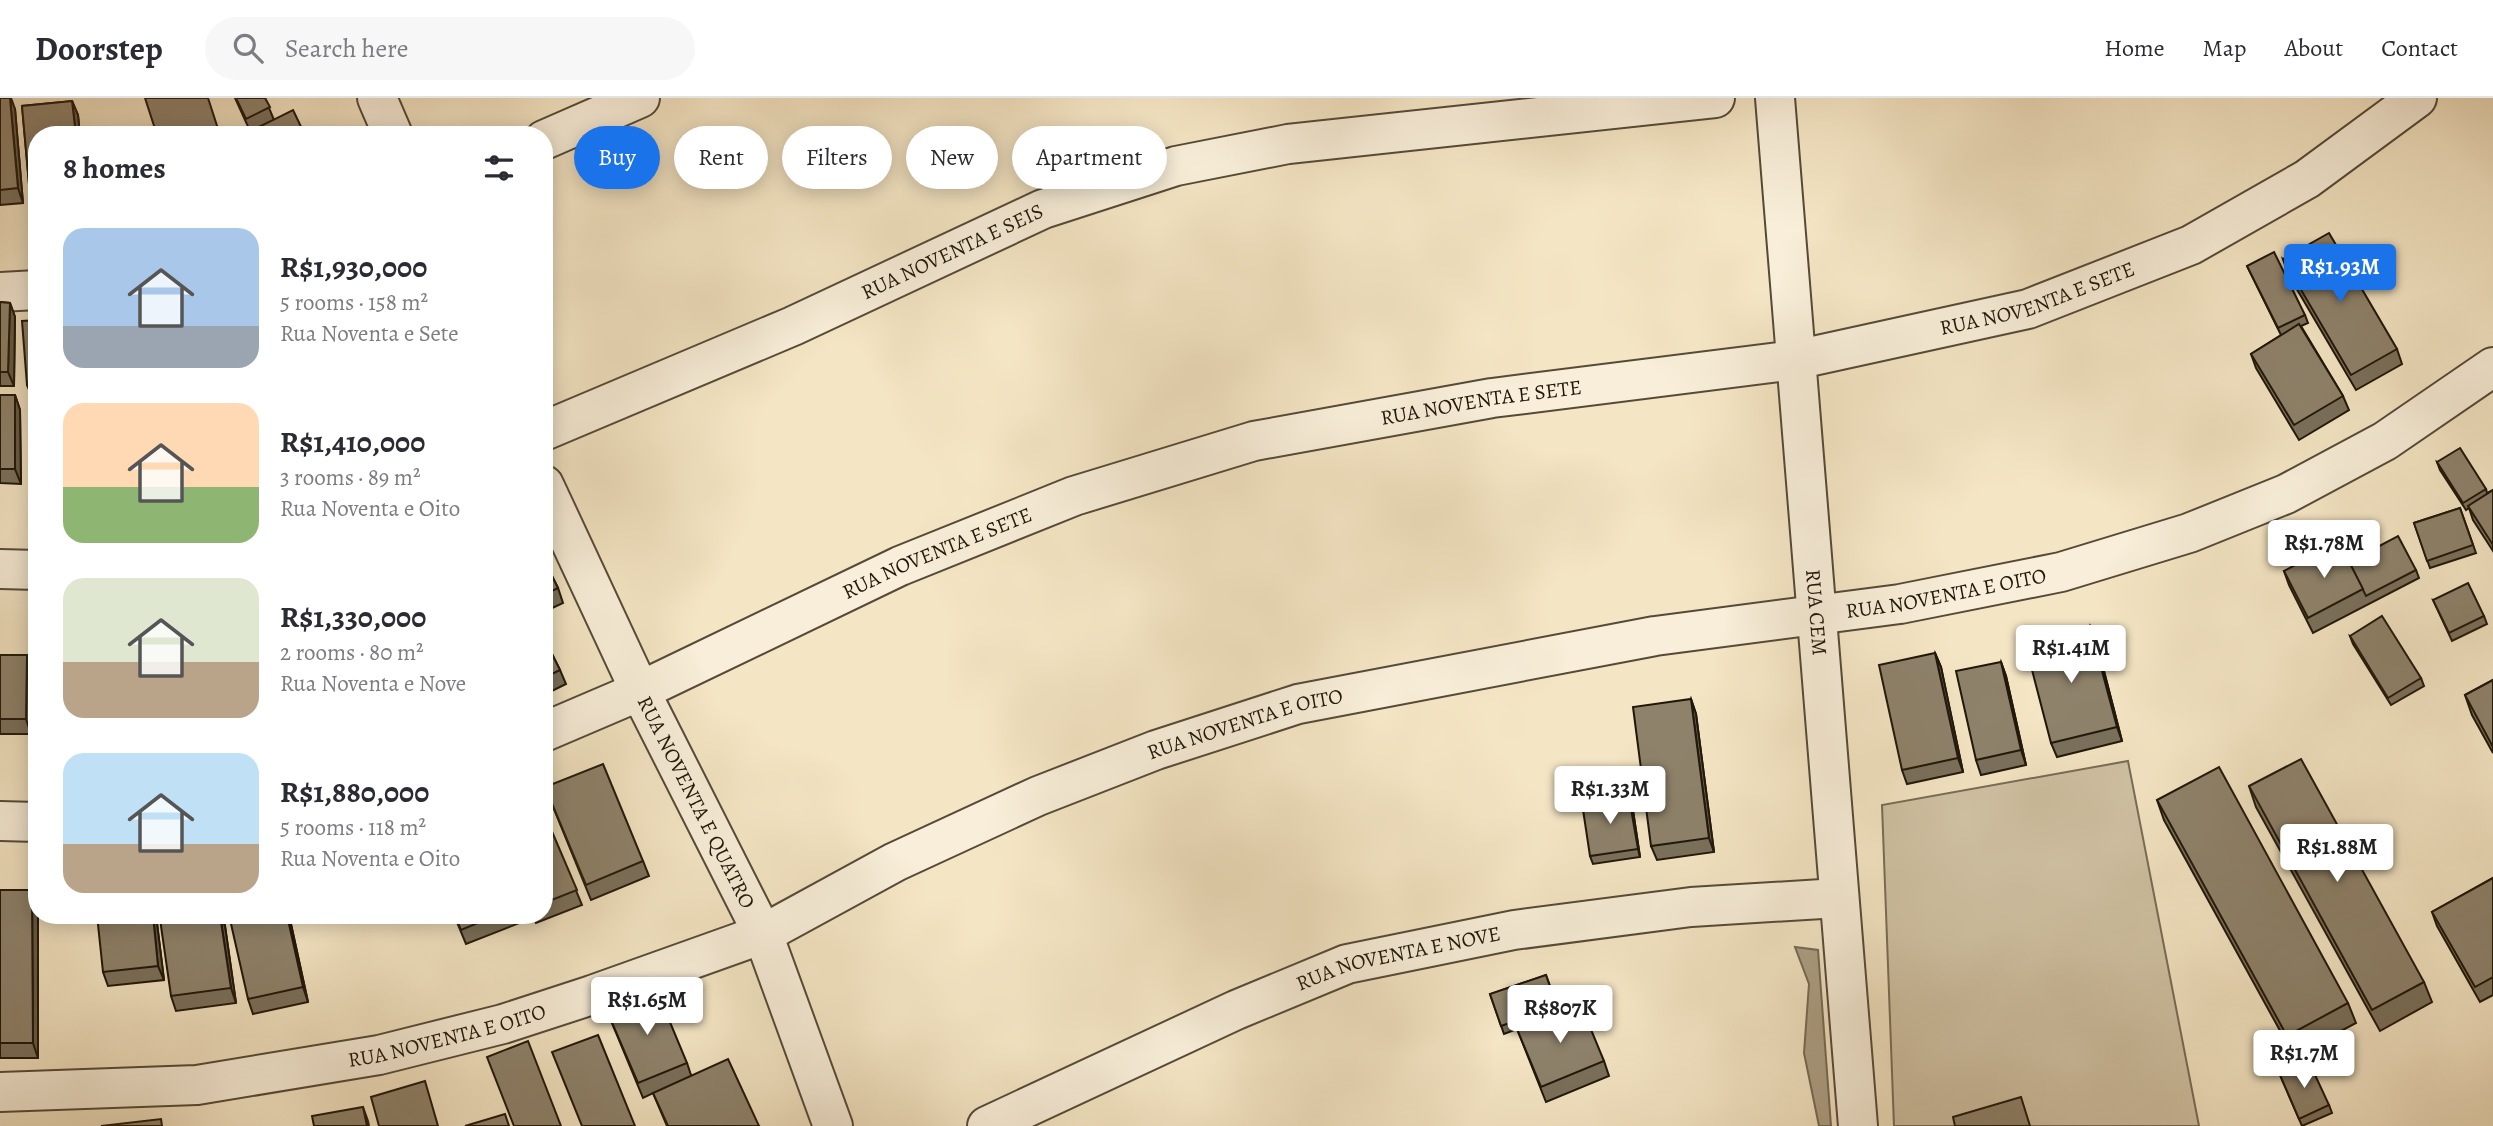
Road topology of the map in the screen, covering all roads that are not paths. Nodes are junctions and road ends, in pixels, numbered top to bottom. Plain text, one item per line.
1 (377, 98) edge
2 (639, 98) edge
3 (1715, 98) edge
4 (1775, 98) edge
5 (2417, 98) edge
6 (389, 126) edge
7 (553, 136) edge
8 (28, 290) edge
9 (0, 292) edge
10 (1795, 360) junction
11 (2493, 367) edge
12 (553, 427) edge
13 (553, 504) edge
14 (0, 569) edge
15 (28, 569) edge
16 (1817, 616) junction
17 (640, 691) junction
18 (553, 728) edge
19 (0, 821) edge
20 (28, 822) edge
21 (1838, 898) junction
22 (763, 934) junction
23 (0, 1092) edge
24 (832, 1126) edge
25 (987, 1126) edge
26 (1858, 1126) edge

1 - 6 street
2 - 7 street
3 - 12 street, RUA NOVENTA E SEIS
4 - 10 street, RUA CEM
5 - 10 street, RUA NOVENTA E SETE
8 - 9 street
10 - 16 street, RUA CEM
10 - 17 street, RUA NOVENTA E SETE
11 - 16 street, RUA NOVENTA E OITO
13 - 17 street, RUA NOVENTA E QUATRO
14 - 15 street
16 - 21 street, RUA CEM
16 - 22 street, RUA NOVENTA E OITO
17 - 18 street, RUA NOVENTA E SETE
17 - 22 street, RUA NOVENTA E QUATRO
19 - 20 street
21 - 25 street, RUA NOVENTA E NOVE
21 - 26 street, RUA CEM
22 - 23 street, RUA NOVENTA E OITO
22 - 24 street, RUA NOVENTA E QUATRO

